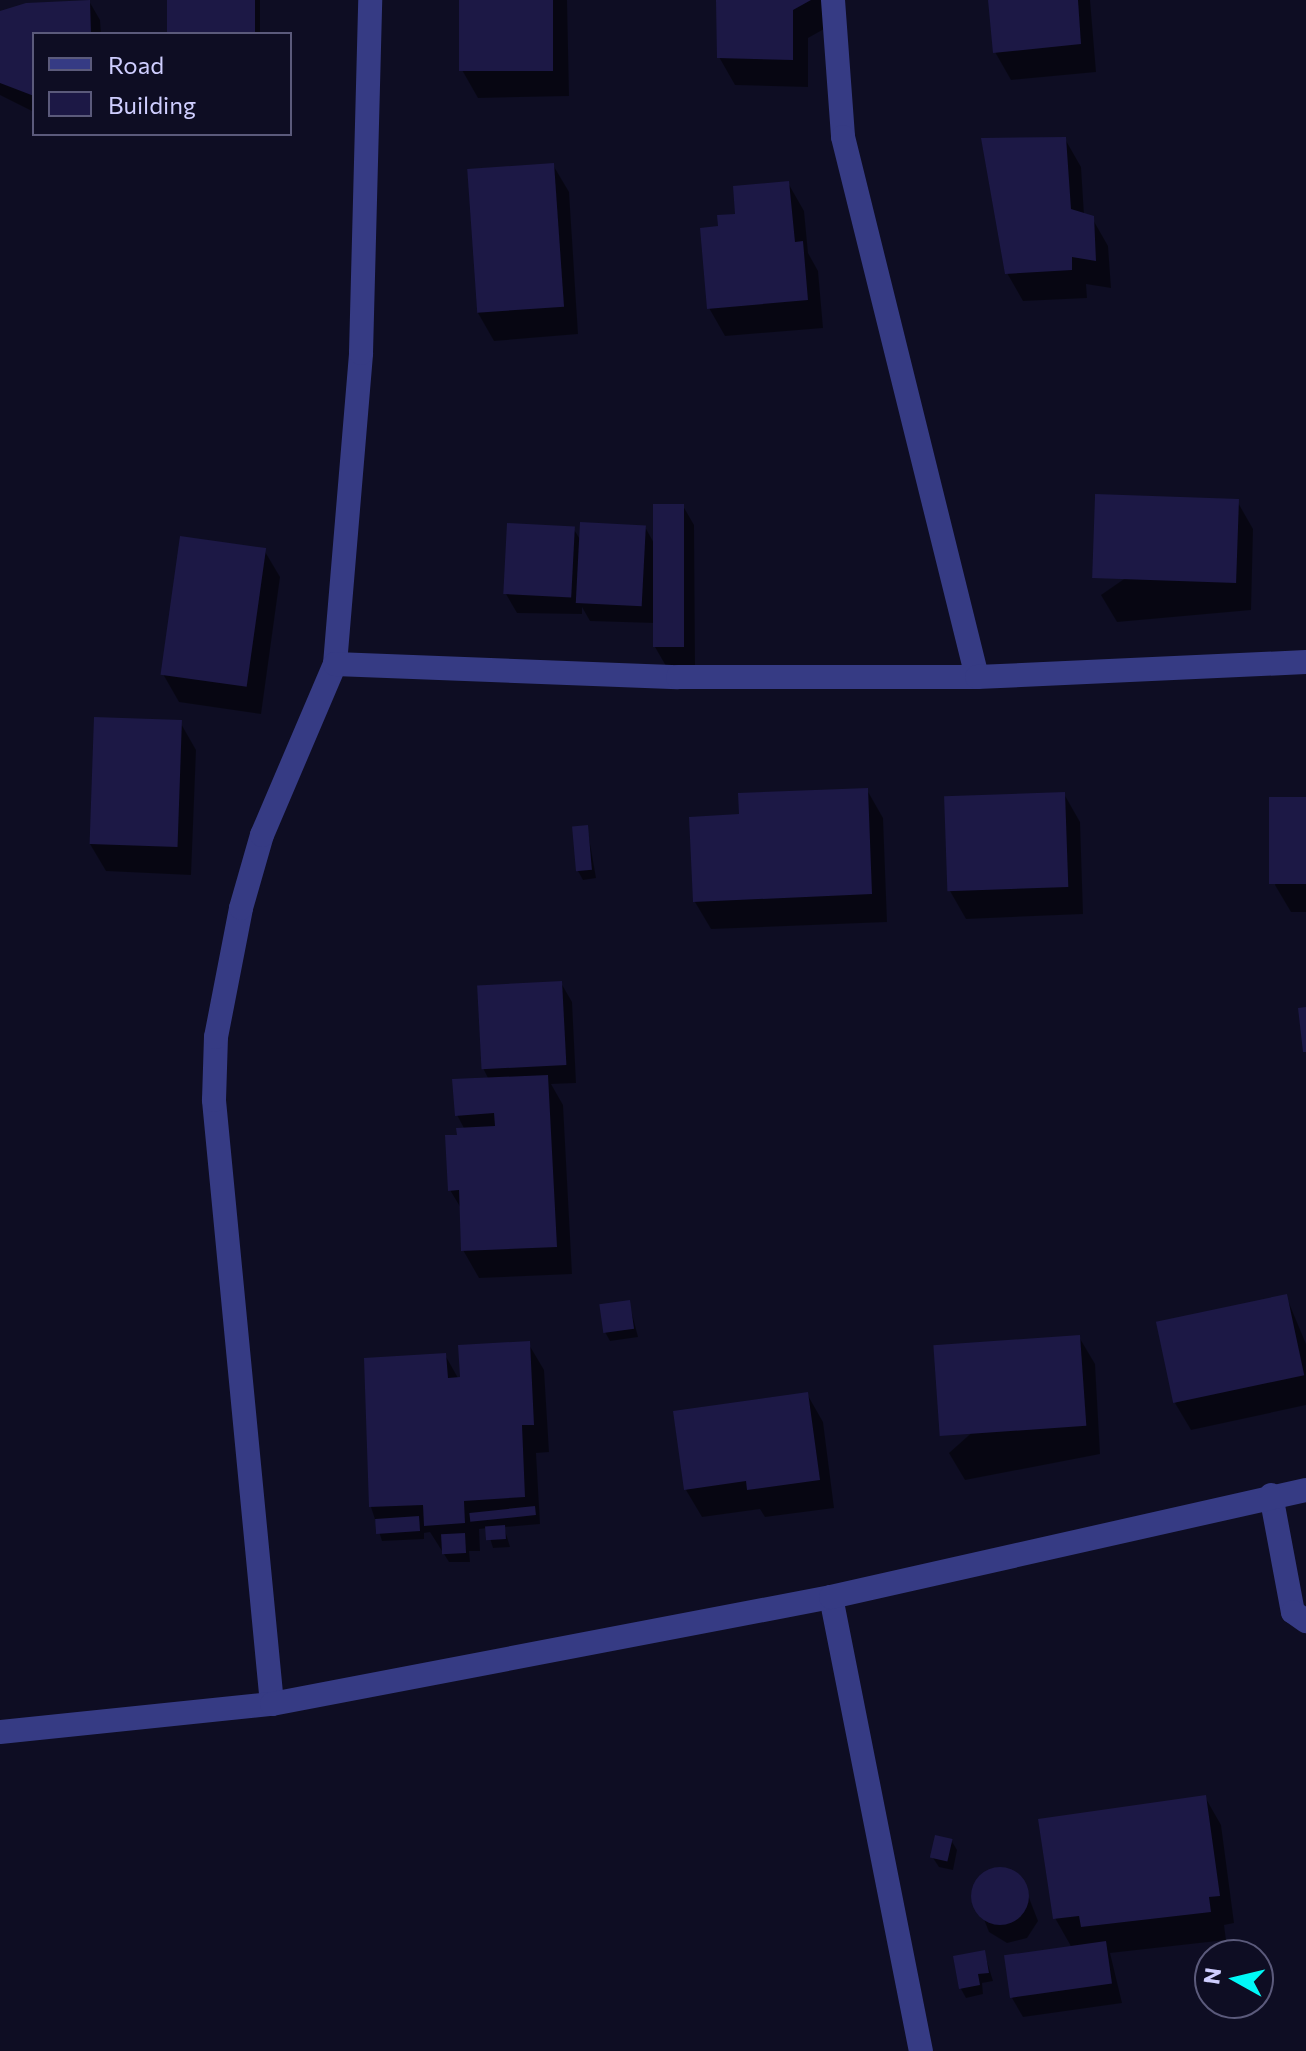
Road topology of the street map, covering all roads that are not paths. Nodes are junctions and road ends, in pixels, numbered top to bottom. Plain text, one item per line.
1 (370, 0) edge
2 (833, 0) edge
3 (1306, 662) edge
4 (335, 664) junction
5 (977, 677) junction
6 (1306, 1490) edge
7 (1271, 1495) junction
8 (831, 1597) junction
9 (1306, 1621) edge
10 (272, 1704) junction
11 (0, 1732) edge
12 (921, 2051) edge

1 - 4 street
2 - 5 street
3 - 5 street
4 - 5 street
4 - 10 street
6 - 7 street
7 - 8 street
7 - 9 street
8 - 10 street
8 - 12 street
10 - 11 street

